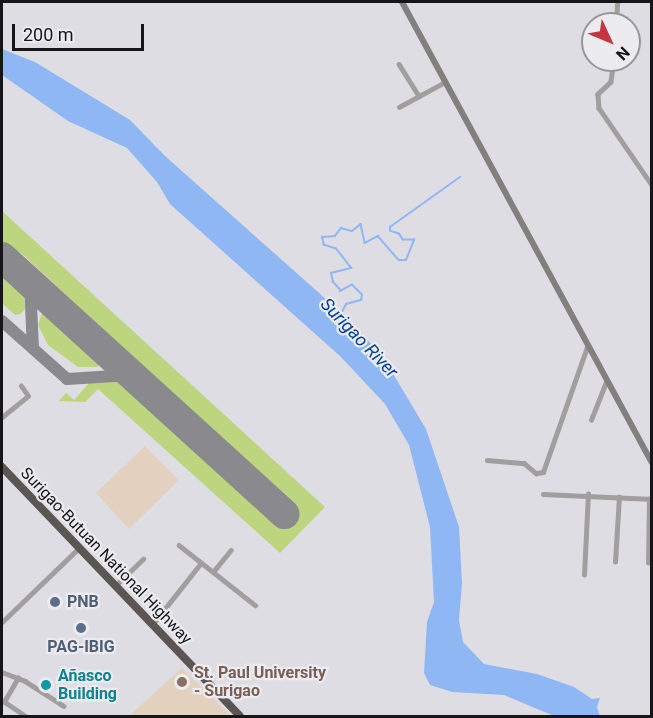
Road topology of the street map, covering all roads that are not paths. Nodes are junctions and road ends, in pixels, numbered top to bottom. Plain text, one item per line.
1 (402, 2) edge
2 (399, 64) dead end
3 (612, 72) edge
4 (445, 82) junction
5 (419, 96) junction
6 (399, 106) dead end
7 (651, 185) edge
8 (587, 347) junction
9 (606, 382) junction
10 (21, 386) dead end
11 (2, 417) edge
12 (591, 420) dead end
13 (487, 460) dead end
14 (651, 463) edge
15 (2, 466) edge
16 (543, 494) dead end
17 (588, 494) junction
18 (619, 497) junction
19 (650, 499) edge
20 (179, 545) dead end
21 (79, 548) junction
22 (231, 550) dead end
23 (143, 559) dead end
24 (201, 562) junction
25 (615, 562) dead end
26 (648, 563) dead end
27 (213, 572) junction
28 (584, 574) dead end
29 (115, 586) junction
30 (255, 605) dead end
31 (2, 622) edge
32 (152, 625) junction
33 (2, 672) edge
34 (18, 678) junction
35 (3, 701) edge
36 (64, 706) dead end
37 (26, 717) edge
38 (240, 717) edge

1 - 4 street
2 - 5 street
3 - 7 street
4 - 5 street
4 - 8 street
5 - 6 street
8 - 9 street
8 - 13 street
9 - 12 street
9 - 14 street
10 - 11 street
15 - 21 highway, Surigao-Butuan National Highway
16 - 17 street
17 - 18 street
17 - 28 street
18 - 19 street
18 - 25 street
19 - 26 street
20 - 24 street
21 - 29 highway, Surigao-Butuan National Highway
21 - 31 street
22 - 27 street
23 - 29 street
24 - 27 street
24 - 32 street
27 - 30 street
29 - 32 highway, Surigao-Butuan National Highway
32 - 38 highway, Surigao-Butuan National Highway
33 - 34 street
34 - 35 street
34 - 36 street
35 - 37 street

